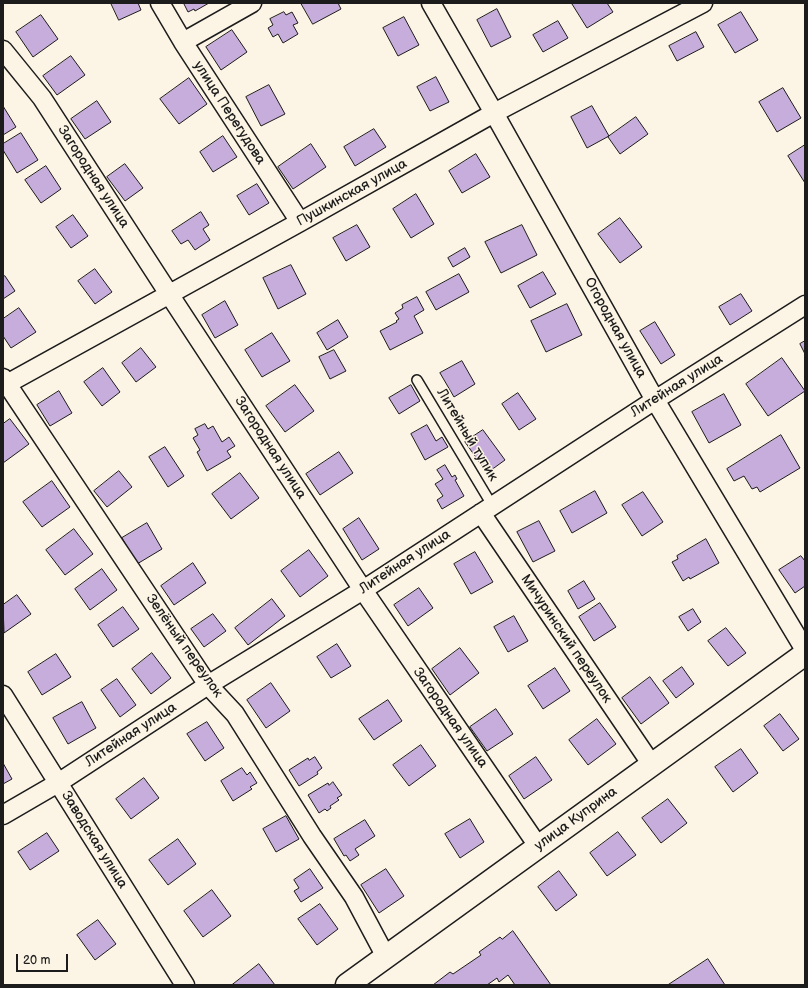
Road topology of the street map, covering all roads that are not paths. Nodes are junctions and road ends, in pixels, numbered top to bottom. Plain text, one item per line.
1 (160, 3) edge
2 (252, 3) edge
3 (431, 3) edge
4 (703, 3) edge
5 (183, 42) junction
6 (3, 50) edge
7 (494, 113) junction
8 (300, 222) junction
9 (169, 294) junction
10 (805, 305) edge
11 (418, 380) dead end
12 (4, 383) edge
13 (655, 400) junction
14 (486, 509) junction
15 (362, 590) junction
16 (805, 650) edge
17 (805, 654) edge
18 (208, 685) junction
19 (3, 695) edge
20 (652, 765) junction
21 (58, 783) junction
22 (3, 815) edge
23 (538, 846) junction
24 (386, 957) junction
25 (185, 985) edge
26 (347, 985) edge

1 - 5 street, улица Перегудова
2 - 5 street
3 - 7 street, Огородная улица
4 - 7 street, Пушкинская улица
5 - 8 street, улица Перегудова
6 - 9 street, Загородная улица
7 - 8 street, Пушкинская улица
7 - 13 street, Огородная улица
8 - 9 street, Пушкинская улица
9 - 12 street, Пушкинская улица
9 - 15 street, Загородная улица
10 - 13 street, Литейная улица
11 - 14 lane, Литейный тупик
12 - 18 street, Зелёный переулок
13 - 14 street, Литейная улица
13 - 16 street, Огородная улица
14 - 15 street, Литейная улица
14 - 20 street, Мичуринский переулок
15 - 18 street, Литейная улица
15 - 23 street, Загородная улица
17 - 20 street, улица Куприна
18 - 21 street, Литейная улица
18 - 24 street, Зелёный переулок
19 - 21 street, Заводская улица
20 - 23 street, улица Куприна
21 - 22 street, Литейная улица
21 - 25 street, Заводская улица
23 - 24 street, улица Куприна
24 - 26 street, улица Куприна

